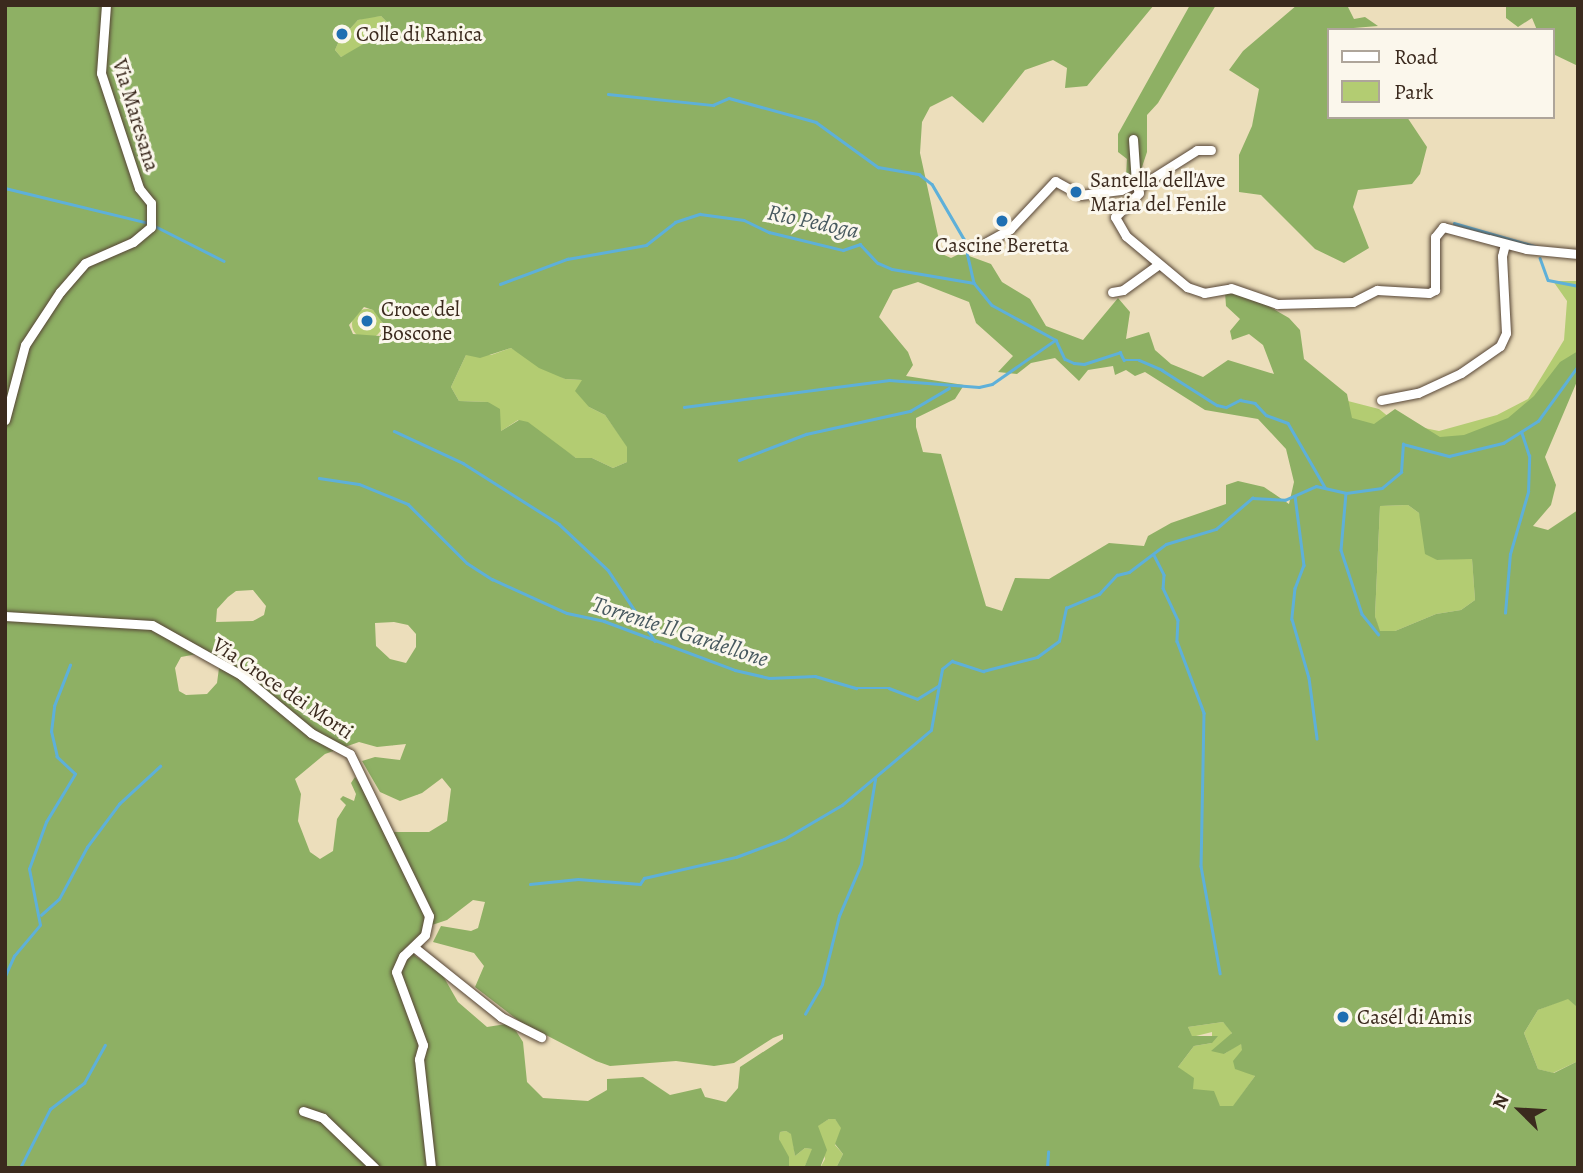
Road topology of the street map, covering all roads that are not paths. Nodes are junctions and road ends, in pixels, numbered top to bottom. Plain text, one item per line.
1 (106, 5) edge
2 (1133, 139) dead end
3 (1211, 150) dead end
4 (1138, 184) junction
5 (985, 243) dead end
6 (1506, 244) junction
7 (1578, 254) edge
8 (1159, 264) junction
9 (1112, 292) dead end
10 (1381, 400) dead end
11 (5, 420) edge
12 (5, 616) edge
13 (415, 948) junction
14 (541, 1037) dead end
15 (303, 1111) dead end
16 (376, 1168) edge
17 (431, 1168) edge

1 - 11 street, Via Maresana
2 - 4 street
3 - 4 street
4 - 5 street
4 - 8 street
6 - 7 street
6 - 8 street
6 - 10 street
8 - 9 street
12 - 13 street, Via Croce dei Morti
13 - 14 street
13 - 17 street, Via Croce dei Morti
15 - 16 street

